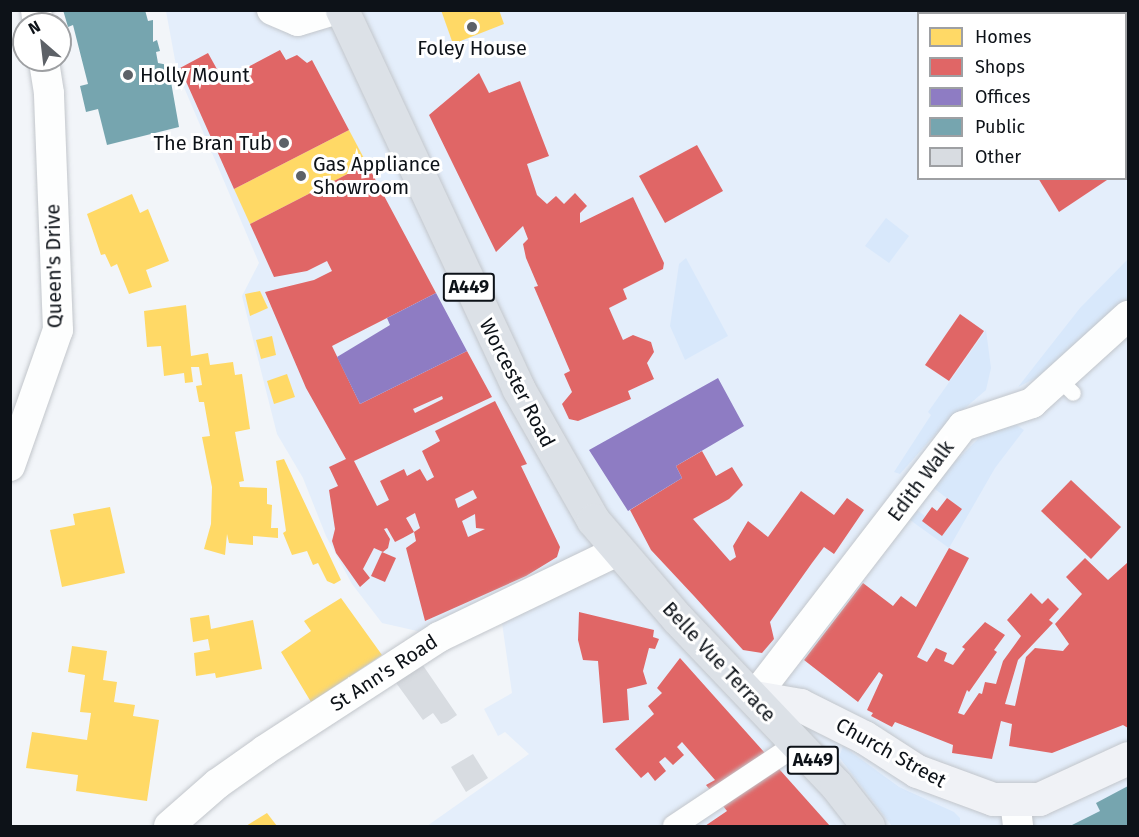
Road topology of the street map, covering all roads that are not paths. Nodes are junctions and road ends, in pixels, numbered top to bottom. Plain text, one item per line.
1 (272, 10) edge
2 (334, 10) edge
3 (342, 10) edge
4 (46, 72) edge
5 (1127, 320) edge
6 (10, 465) edge
7 (618, 551) junction
8 (754, 697) junction
9 (797, 744) junction
10 (1128, 758) edge
11 (1017, 814) edge
12 (169, 826) edge
13 (674, 826) edge
14 (868, 826) edge

1 - 2 street
3 - 7 highway, Worcester Road / A449
4 - 6 street, Queen's Drive
5 - 8 street, Edith Walk
7 - 8 highway, Belle Vue Terrace / A449
7 - 12 street, St Ann's Road
8 - 9 highway, Belle Vue Terrace / A449
8 - 11 main road, Church Street
9 - 13 street
9 - 14 highway, Belle Vue Terrace / A449
10 - 11 main road, Church Street

